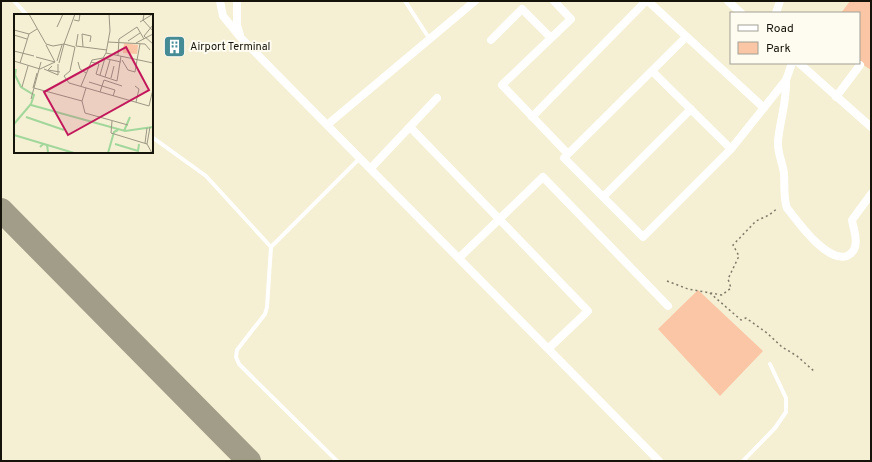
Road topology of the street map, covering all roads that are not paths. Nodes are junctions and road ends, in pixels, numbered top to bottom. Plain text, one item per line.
1 (14, 1) edge
2 (220, 1) edge
3 (237, 1) edge
4 (405, 1) edge
5 (475, 1) edge
6 (554, 1) edge
7 (647, 1) edge
8 (728, 1) edge
9 (780, 1) edge
10 (740, 12) edge
11 (776, 12) edge
12 (26, 14) edge
13 (686, 37) junction
14 (241, 38) junction
15 (429, 38) junction
16 (551, 38) junction
17 (491, 40) dead end
18 (792, 64) edge
19 (800, 64) edge
20 (860, 65) dead end
21 (652, 71) junction
22 (786, 80) junction
23 (836, 97) junction
24 (436, 98) dead end
25 (764, 108) junction
26 (691, 109) junction
27 (532, 117) junction
28 (327, 125) junction
29 (410, 127) junction
30 (871, 127) edge
31 (153, 138) edge
32 (731, 149) junction
33 (568, 154) junction
34 (360, 158) junction
35 (370, 168) junction
36 (871, 194) edge
37 (603, 197) junction
38 (499, 219) junction
39 (272, 247) junction
40 (459, 258) junction
41 (668, 306) dead end
42 (548, 348) junction
43 (770, 364) dead end
44 (337, 461) edge
45 (659, 461) edge
46 (743, 461) edge

1 - 12 lane
2 - 14 street
3 - 14 street
4 - 15 lane
5 - 15 street
6 - 16 street
7 - 13 street
7 - 27 street
8 - 10 street
9 - 11 street
13 - 21 street
13 - 25 street
14 - 28 street
15 - 28 street
16 - 17 street
16 - 27 street
18 - 22 street
19 - 23 street
20 - 23 street
21 - 26 street
21 - 33 street
22 - 25 street
22 - 36 street
23 - 30 street
24 - 29 street
25 - 32 street
26 - 32 street
26 - 37 street
27 - 33 street
28 - 34 street
29 - 35 street
29 - 38 street
31 - 39 lane
32 - 37 street
33 - 37 street
34 - 35 street
34 - 39 lane
35 - 40 street
38 - 40 street
38 - 41 street
38 - 42 street
39 - 44 lane
40 - 42 street
42 - 45 street
43 - 46 lane

